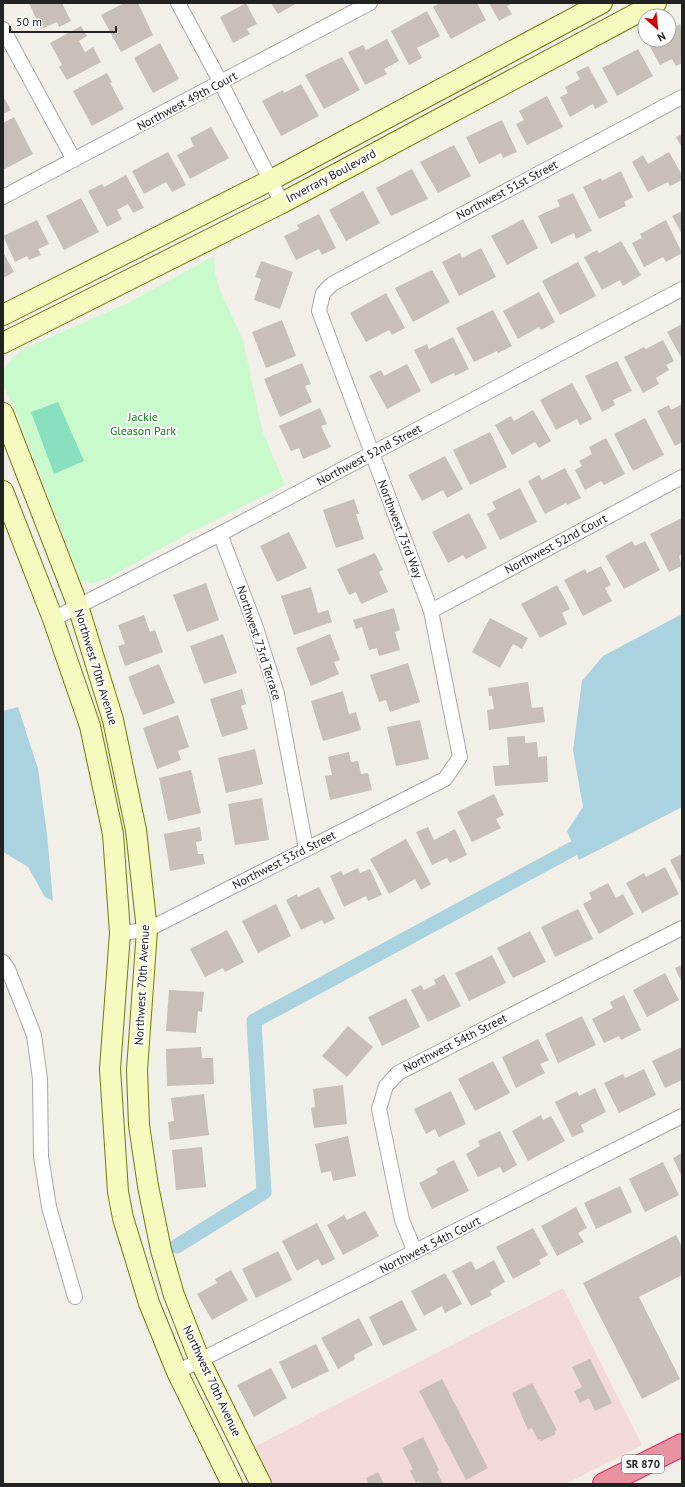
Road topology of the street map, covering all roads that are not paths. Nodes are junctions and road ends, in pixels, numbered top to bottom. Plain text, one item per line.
1 (178, 3) edge
2 (370, 3) edge
3 (602, 3) edge
4 (656, 3) edge
5 (3, 29) edge
6 (221, 83) junction
7 (682, 97) edge
8 (74, 160) junction
9 (270, 180) junction
10 (3, 197) edge
11 (282, 203) junction
12 (332, 284) joint
13 (682, 289) edge
14 (3, 315) edge
15 (3, 343) edge
16 (3, 414) edge
17 (372, 454) junction
18 (682, 477) edge
19 (3, 491) edge
20 (220, 534) junction
21 (78, 606) junction
22 (431, 610) junction
23 (53, 619) junction
24 (445, 779) joint
25 (306, 848) junction
26 (682, 928) edge
27 (147, 930) junction
28 (120, 933) junction
29 (3, 962) edge
30 (139, 1115) junction
31 (682, 1116) edge
32 (113, 1118) junction
33 (414, 1252) junction
34 (75, 1297) dead end
35 (200, 1361) junction
36 (177, 1372) junction
37 (682, 1445) edge
38 (232, 1484) edge
39 (261, 1484) edge
40 (604, 1484) edge

1 - 6 street
2 - 6 street, Northwest 49th Court
3 - 9 street, Inverrary Boulevard
4 - 11 street, Inverrary Boulevard
5 - 8 street
6 - 8 street, Northwest 49th Court
6 - 9 street
7 - 12 street, Northwest 51st Street
8 - 10 street, Northwest 49th Court
9 - 11 street
9 - 14 street, Inverrary Boulevard
11 - 15 street, Inverrary Boulevard
12 - 17 street, Northwest 73rd Way
13 - 17 street, Northwest 52nd Street
16 - 21 street, Northwest 70th Avenue
17 - 20 street, Northwest 52nd Street
17 - 22 street, Northwest 73rd Way
18 - 22 street, Northwest 52nd Court
19 - 23 street, Northwest 70th Avenue
20 - 21 street, Northwest 52nd Street
20 - 25 street, Northwest 73rd Terrace
21 - 23 street, Northwest 52nd Street
21 - 27 street, Northwest 70th Avenue
22 - 24 street, Northwest 73rd Way
23 - 28 street, Northwest 70th Avenue
24 - 25 street, Northwest 53rd Street
25 - 27 street, Northwest 53rd Street
26 - 33 street, Northwest 54th Street
27 - 28 street, Northwest 53rd Street
27 - 30 street, Northwest 70th Avenue
28 - 32 street, Northwest 70th Avenue
29 - 34 street
30 - 32 street
30 - 35 street, Northwest 70th Avenue
31 - 33 street, Northwest 54th Court
32 - 36 street, Northwest 70th Avenue
33 - 35 street, Northwest 54th Court
35 - 36 street, Northwest 54th Court
35 - 39 street, Northwest 70th Avenue
36 - 38 street, Northwest 70th Avenue
37 - 40 highway, SR 870

